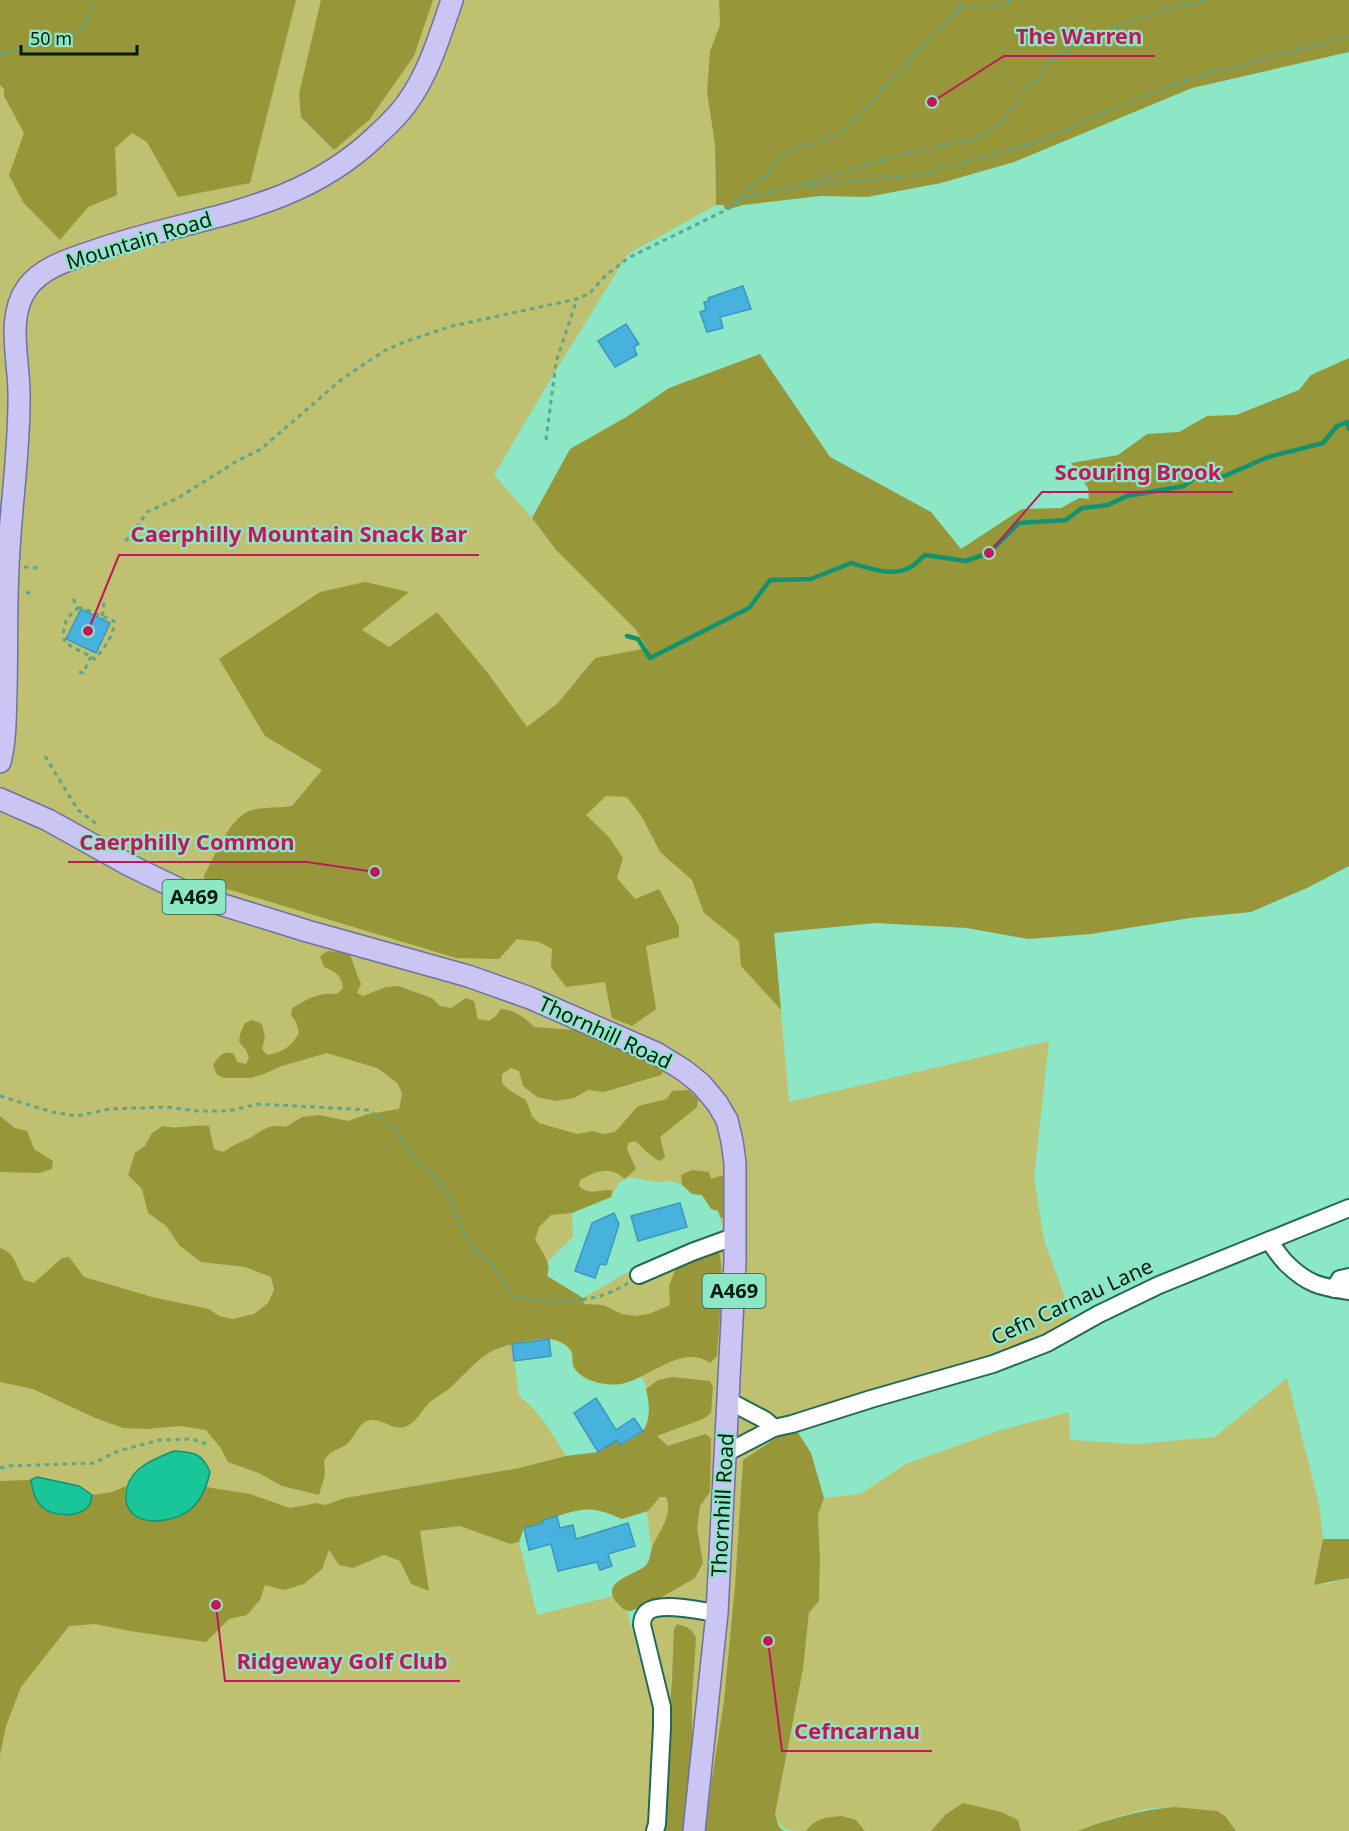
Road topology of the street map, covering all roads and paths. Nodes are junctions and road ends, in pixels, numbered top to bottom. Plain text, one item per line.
1 (95, 0) edge
2 (452, 0) edge
3 (960, 0) edge
4 (1013, 0) edge
5 (1207, 0) edge
6 (960, 8) junction
7 (1349, 36) edge
8 (0, 54) edge
9 (795, 187) junction
10 (726, 210) junction
11 (577, 299) junction
12 (546, 440) dead end
13 (125, 541) dead end
14 (30, 567) dead end
15 (38, 568) dead end
16 (26, 592) dead end
17 (34, 595) dead end
18 (105, 598) dead end
19 (73, 599) dead end
20 (78, 608) junction
21 (102, 616) junction
22 (91, 657) junction
23 (79, 672) dead end
24 (45, 756) dead end
25 (0, 762) edge
26 (0, 799) edge
27 (104, 830) dead end
28 (0, 1096) edge
29 (1349, 1208) edge
30 (736, 1236) junction
31 (1270, 1240) junction
32 (639, 1275) joint
33 (1349, 1277) edge
34 (1342, 1290) edge
35 (729, 1401) junction
36 (774, 1428) junction
37 (207, 1444) dead end
38 (726, 1453) junction
39 (0, 1468) edge
40 (717, 1613) junction
41 (655, 1831) edge
42 (694, 1831) edge

1 - 8 path
2 - 25 main road, Mountain Road
3 - 6 path
4 - 6 path
5 - 9 path
6 - 10 path
7 - 9 path
9 - 10 path
10 - 11 path
11 - 12 path
11 - 13 path
14 - 15 path
16 - 17 path
18 - 21 path
19 - 20 path
20 - 21 path
20 - 22 path
21 - 22 path
22 - 23 path
24 - 27 path
26 - 30 main road, Thornhill Road / A469
28 - 32 path
29 - 31 street, Cefn Carnau Lane
30 - 32 street
30 - 35 main road, Thornhill Road / A469
31 - 34 street
31 - 36 street, Cefn Carnau Lane
33 - 34 street
35 - 36 street
35 - 38 main road, Thornhill Road / A469
36 - 38 street, Cefn Carnau Lane
37 - 39 path
38 - 40 main road, Thornhill Road / A469
40 - 41 street
40 - 42 main road, Thornhill Road / A469

